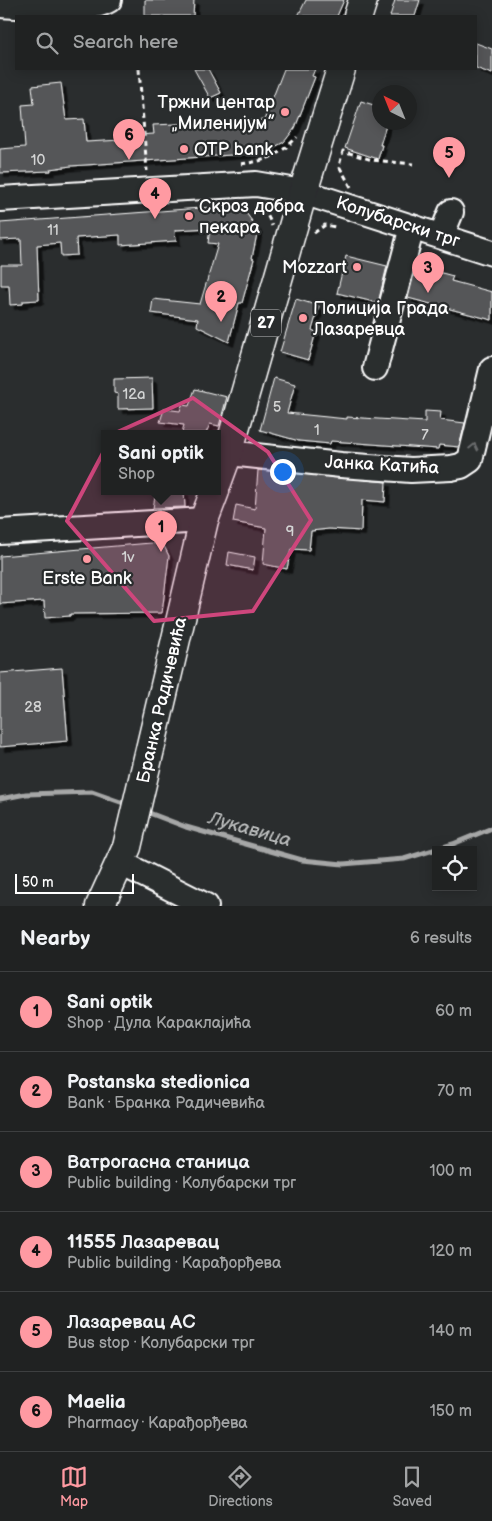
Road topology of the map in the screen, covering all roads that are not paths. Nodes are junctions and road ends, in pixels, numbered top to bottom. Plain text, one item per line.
1 (109, 0) edge
2 (363, 0) edge
3 (0, 6) edge
4 (358, 15) edge
5 (341, 70) edge
6 (303, 192) junction
7 (0, 199) edge
8 (451, 212) dead end
9 (412, 227) junction
10 (441, 236) junction
11 (492, 253) edge
12 (375, 368) dead end
13 (492, 369) edge
14 (228, 453) junction
15 (221, 472) edge
16 (213, 495) edge
17 (204, 520) junction
18 (0, 532) edge
19 (121, 863) junction
20 (100, 906) edge
21 (206, 906) edge

1 - 3 street
2 - 4 main road
5 - 6 main road, 27
6 - 7 street, Колубарски трг
6 - 9 street, Колубарски трг
6 - 14 main road, 27
8 - 10 street
9 - 10 street, Колубарски трг
9 - 12 street
10 - 11 street, Колубарски трг
14 -> 13 street, Јанка Катића
14 - 15 main road, 27
16 - 17 main road, Бранка Радичевића
17 - 18 street
17 - 19 main road, Бранка Радичевића
19 - 20 main road, Бранка Радичевића
19 - 21 street

